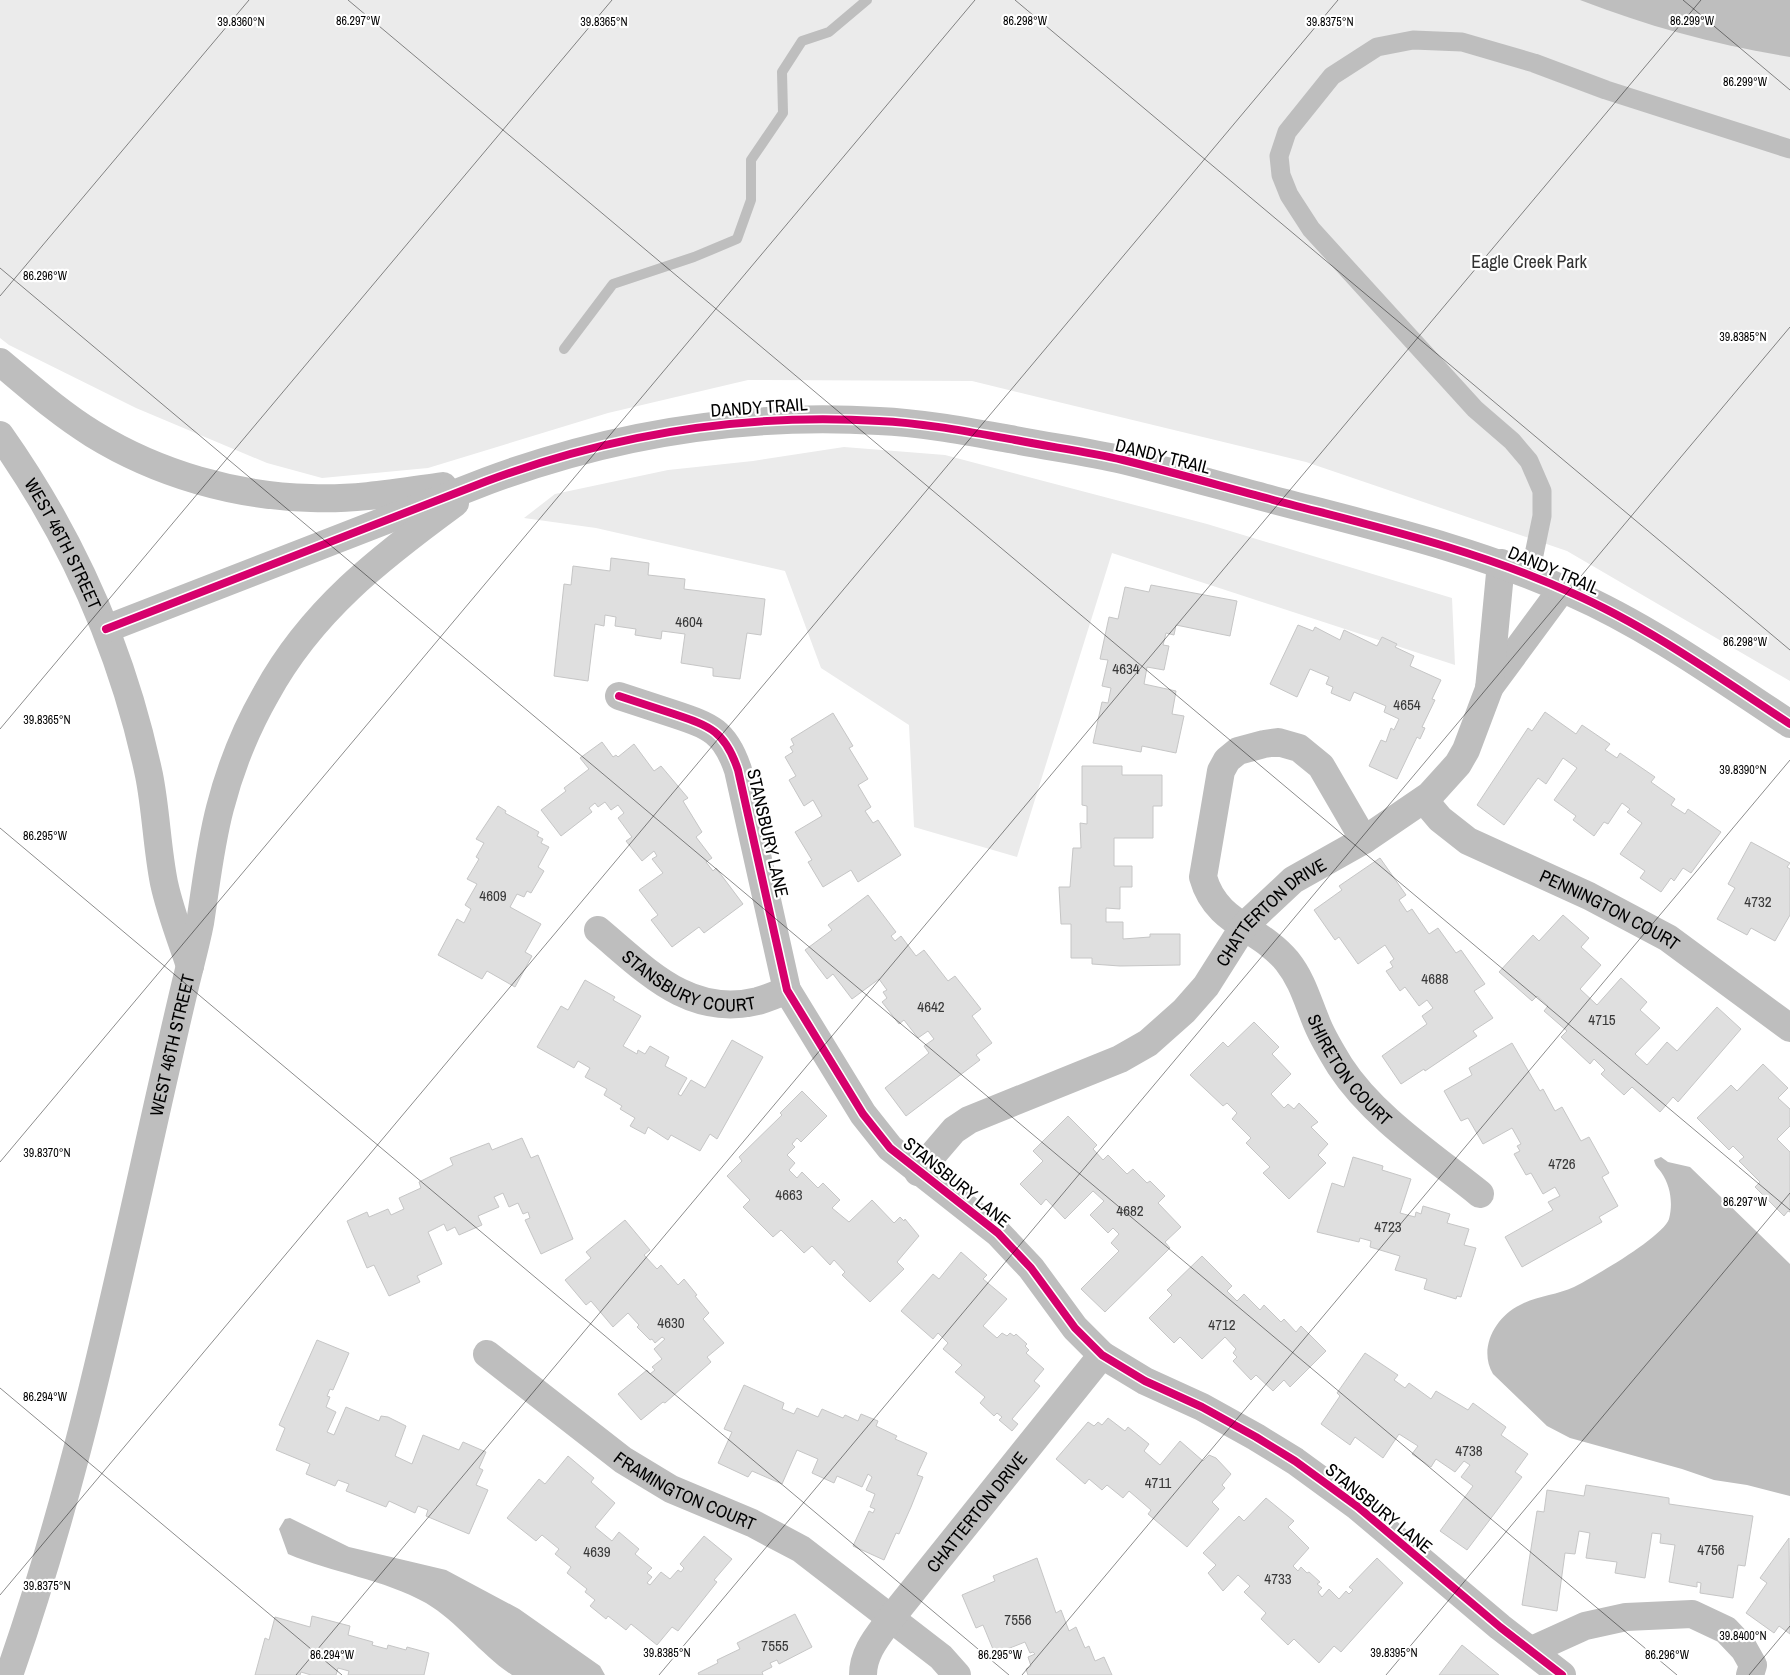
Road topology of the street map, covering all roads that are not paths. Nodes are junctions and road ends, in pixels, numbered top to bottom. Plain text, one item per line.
1 (1790, 149) edge
2 (0, 362) edge
3 (0, 434) edge
4 (487, 480) junction
5 (1500, 563) junction
6 (1530, 574) junction
7 (1562, 589) junction
8 (106, 629) junction
9 (1488, 689) junction
10 (619, 696) dead end
11 (1790, 724) edge
12 (1424, 800) junction
13 (1364, 840) junction
14 (1244, 926) junction
15 (598, 930) dead end
16 (190, 966) junction
17 (787, 990) junction
18 (1790, 1028) edge
19 (918, 1172) junction
20 (1480, 1194) dead end
21 (487, 1354) dead end
22 (1102, 1355) junction
23 (891, 1618) junction
24 (1532, 1650) junction
25 (9, 1675) edge
26 (863, 1675) edge
27 (957, 1675) edge
28 (1562, 1675) edge
29 (1750, 1675) edge

1 - 6 lane
2 - 4 street
3 - 8 street, WEST 46TH STREET
4 - 5 street, DANDY TRAIL
4 - 8 street
4 - 16 street
5 - 6 street, DANDY TRAIL
5 - 9 street, CHATTERTON DRIVE
6 - 7 street, DANDY TRAIL
7 - 9 street
7 - 11 street, DANDY TRAIL
8 - 16 street, WEST 46TH STREET
9 - 12 street, CHATTERTON DRIVE
10 - 17 street, STANSBURY LANE
12 - 13 street, CHATTERTON DRIVE
12 - 18 street, PENNINGTON COURT
13 - 14 street, CHATTERTON DRIVE
13 - 14 street, SHIRETON COURT
14 - 19 street, CHATTERTON DRIVE
14 - 20 street, SHIRETON COURT
15 - 17 street, STANSBURY COURT
16 - 25 street, WEST 46TH STREET
17 - 19 street, STANSBURY LANE
19 - 22 street, STANSBURY LANE
21 - 23 street, FRAMINGTON COURT
22 - 23 street, CHATTERTON DRIVE
22 - 24 street, STANSBURY LANE
23 - 26 street, CHATTERTON DRIVE
23 - 27 street, FRAMINGTON COURT
24 - 28 street, STANSBURY LANE
24 - 29 street

